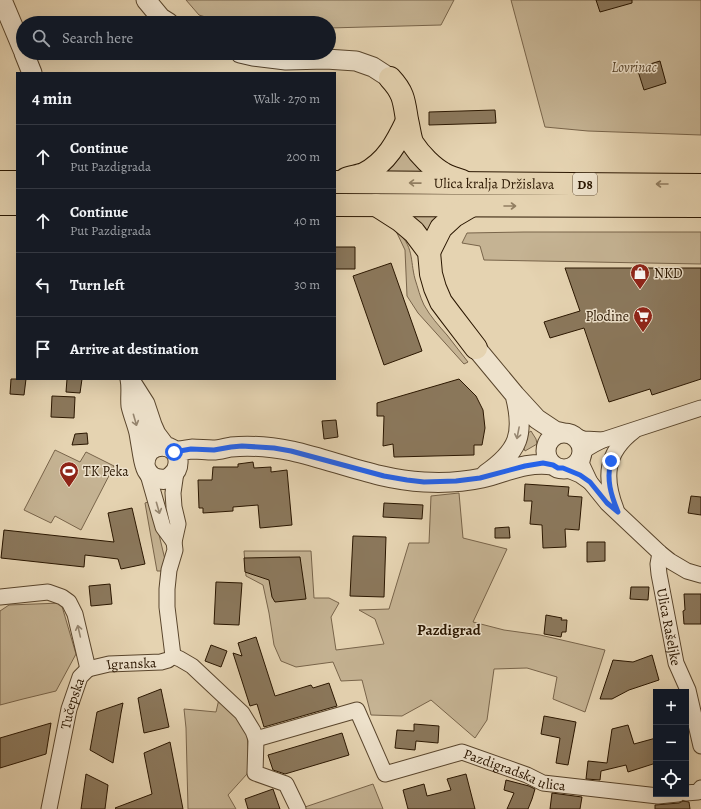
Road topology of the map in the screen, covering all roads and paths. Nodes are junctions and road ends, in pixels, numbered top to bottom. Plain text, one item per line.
1 (2, 0) edge
2 (146, 0) edge
3 (159, 16) edge
4 (16, 33) edge
5 (27, 60) edge
6 (336, 60) edge
7 (32, 72) edge
8 (390, 78) joint
9 (407, 121) junction
10 (336, 182) edge
11 (336, 182) edge
12 (468, 183) junction
13 (701, 185) edge
14 (0, 204) edge
15 (16, 204) edge
16 (336, 205) edge
17 (376, 205) junction
18 (472, 206) junction
19 (701, 206) edge
20 (429, 252) junction
21 (476, 348) joint
22 (130, 380) edge
23 (515, 395) junction
24 (701, 408) edge
25 (537, 420) junction
26 (638, 428) junction
27 (569, 434) junction
28 (603, 440) junction
29 (547, 446) junction
30 (581, 455) junction
31 (173, 459) junction
32 (525, 466) junction
33 (558, 467) junction
34 (146, 468) junction
35 (480, 478) junction
36 (590, 482) junction
37 (618, 512) junction
38 (174, 542) junction
39 (660, 553) junction
40 (701, 575) edge
41 (0, 597) edge
42 (173, 656) junction
43 (88, 669) junction
44 (256, 739) junction
45 (701, 746) edge
46 (701, 788) edge
47 (689, 793) edge
48 (653, 795) edge
49 (49, 809) edge
50 (298, 809) edge

1 - 4 street
2 - 3 street
5 - 7 street
6 - 8 street
8 - 9 highway
9 - 10 highway
9 - 12 highway
12 -> 11 highway, Ulica kralja Držislava / D8
13 -> 12 highway, Ulica kralja Držislava / D8
14 - 15 highway
16 - 17 highway, Ulica kralja Držislava / D8
17 - 18 highway, Ulica kralja Držislava / D8
17 - 20 highway
18 -> 19 highway, Ulica kralja Držislava / D8
18 - 20 highway
20 - 21 highway
21 - 23 street
22 - 31 street
22 -> 34 street
23 - 25 street
23 -> 35 street
24 - 26 street
25 - 27 street
25 - 29 street
26 - 28 street
26 - 37 street
27 - 28 street
27 - 29 street
27 - 30 street
28 - 30 street
29 - 32 street
29 - 33 street
30 - 33 street
30 - 36 street
31 - 34 street
31 - 34 street
31 - 35 street
31 - 38 street
32 - 33 street
32 - 35 street
33 - 36 street
34 -> 38 street
36 - 37 street
37 - 39 street
38 - 42 street
39 - 40 street
39 - 45 street, Ulica Rašeljke
43 -> 41 street, Tučepska
42 - 43 street, Igranska
42 - 44 street
43 - 49 street, Tučepska
44 - 48 street, Pazdigradska ulica
44 - 50 street
46 - 47 street

